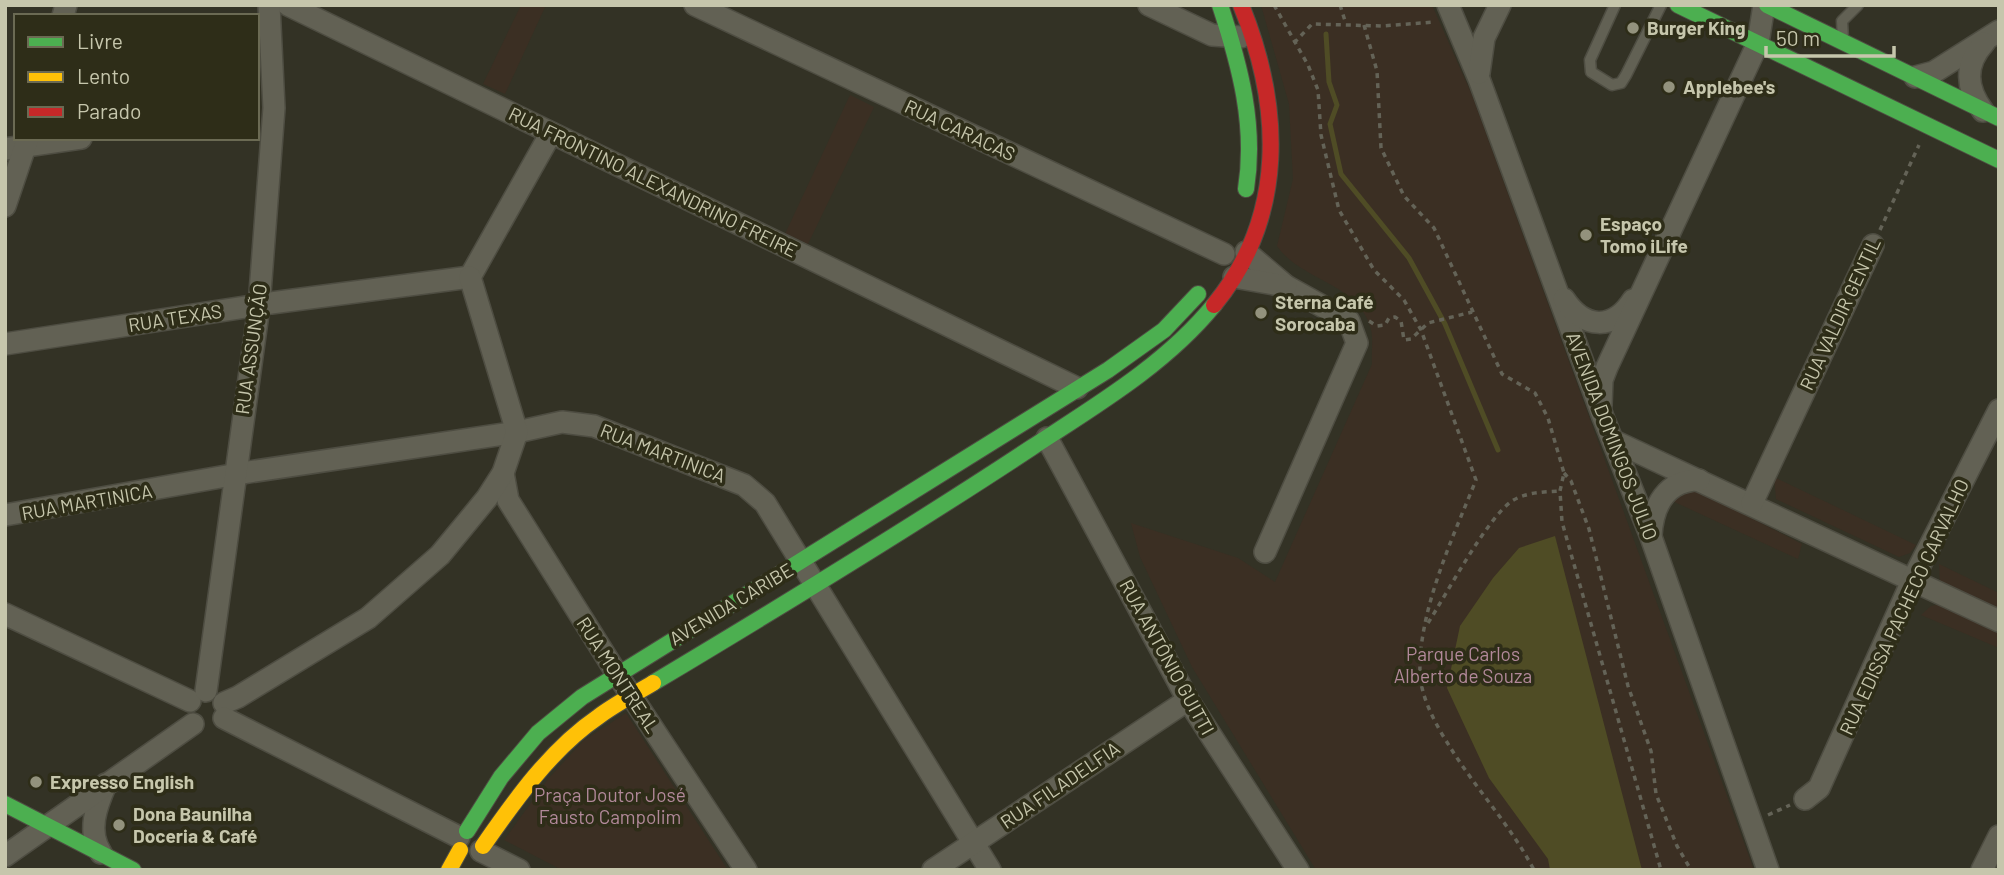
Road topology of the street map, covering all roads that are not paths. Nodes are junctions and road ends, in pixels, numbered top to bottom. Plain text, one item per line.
1 (269, 5) edge
2 (288, 5) edge
3 (695, 5) edge
4 (1149, 5) edge
5 (1220, 5) edge
6 (1241, 5) edge
7 (1500, 5) edge
8 (1615, 5) edge
9 (1661, 5) edge
10 (1678, 5) edge
11 (1766, 5) edge
12 (1858, 5) edge
13 (1451, 13) edge
14 (1255, 35) junction
15 (1993, 35) edge
16 (1231, 39) junction
17 (1844, 41) junction
18 (1758, 43) junction
19 (1951, 61) junction
20 (1915, 77) junction
21 (1479, 79) junction
22 (1968, 84) junction
23 (266, 109) edge
24 (1991, 115) edge
25 (551, 133) junction
26 (64, 140) edge
27 (20, 145) edge
28 (1999, 160) edge
29 (5, 206) edge
30 (1242, 207) dead end
31 (1873, 245) road end
32 (1230, 258) junction
33 (1653, 270) junction
34 (470, 277) junction
35 (1553, 283) junction
36 (1205, 284) dead end
37 (259, 306) junction
38 (5, 344) edge
39 (1018, 359) junction
40 (1077, 388) junction
41 (1058, 401) junction
42 (1999, 410) edge
43 (1603, 417) junction
44 (1033, 418) junction
45 (1068, 423) junction
46 (517, 432) junction
47 (1046, 439) junction
48 (1614, 441) junction
49 (503, 473) junction
50 (234, 475) junction
51 (1699, 481) junction
52 (1752, 503) junction
53 (5, 515) edge
54 (1651, 537) junction
55 (1265, 552) dead end
56 (800, 562) junction
57 (1913, 579) junction
58 (814, 584) junction
59 (5, 614) edge
60 (1999, 621) edge
61 (617, 674) junction
62 (631, 696) junction
63 (1188, 700) junction
64 (211, 703) junction
65 (193, 724) junction
66 (106, 784) junction
67 (1805, 799) road end
68 (5, 804) edge
69 (48, 826) junction
70 (1999, 836) edge
71 (462, 839) junction
72 (973, 843) junction
73 (101, 853) junction
74 (479, 854) junction
75 (5, 856) edge
76 (133, 870) edge
77 (449, 870) edge
78 (519, 870) edge
79 (746, 870) edge
80 (933, 870) edge
81 (990, 870) edge
82 (1298, 870) edge
83 (1768, 870) edge
84 (1982, 870) edge

1 - 23 street, RUA ASSUNÇÃO
2 - 25 street, RUA FRONTINO ALEXANDRINO FREIRE
3 - 32 street, RUA CARACAS
4 - 16 street
5 - 16 street
6 - 14 street, AVENIDA CARIBE
7 - 21 street
8 - 9 lane
10 - 18 street
11 - 17 street
11 - 18 street
12 - 17 lane
13 - 21 street, AVENIDA DOMINGOS JULIO
14 - 16 street
14 - 32 street, AVENIDA CARIBE
15 - 19 street
15 - 22 street
16 - 30 street
17 - 20 street
18 - 28 street
18 - 33 street
19 - 20 street
19 - 22 street
20 - 24 street
21 - 35 street, AVENIDA DOMINGOS JULIO
22 - 24 street
23 - 37 street, RUA ASSUNÇÃO
25 - 34 street
25 - 39 street, RUA FRONTINO ALEXANDRINO FREIRE
26 - 27 street
27 - 29 street
31 - 52 street, RUA VALDIR GENTIL
32 - 45 street, AVENIDA CARIBE
32 - 55 street, RUA CARACAS
33 - 35 street
33 - 43 street
34 - 37 street, RUA TEXAS
34 - 46 street
35 - 43 street, AVENIDA DOMINGOS JULIO
36 - 40 street, AVENIDA CARIBE
37 - 38 street, RUA TEXAS
37 - 50 street, RUA ASSUNÇÃO
39 - 40 street, RUA FRONTINO ALEXANDRINO FREIRE
39 - 41 street, RUA FRONTINO ALEXANDRINO FREIRE
40 - 41 street, AVENIDA CARIBE
41 - 44 street, AVENIDA CARIBE
41 - 45 street
42 - 57 street, RUA EDISSA PACHECO CARVALHO
43 - 48 street, AVENIDA DOMINGOS JULIO
44 - 47 street
44 - 56 street, AVENIDA CARIBE
45 - 47 street, AVENIDA CARIBE
46 - 49 street
46 - 50 street, RUA MARTINICA
46 - 56 street, RUA MARTINICA
47 - 58 street, AVENIDA CARIBE
47 - 63 street, RUA ANTÔNIO GUITTI
48 - 51 street
48 - 54 street, AVENIDA DOMINGOS JULIO
49 - 61 street, RUA MONTREAL
49 - 64 street
50 - 53 street, RUA MARTINICA
50 - 64 street, RUA ASSUNÇÃO
51 - 52 street
51 - 54 street
52 - 57 street
54 - 83 street, AVENIDA DOMINGOS JULIO
56 - 58 street, RUA MARTINICA
56 - 61 street, AVENIDA CARIBE
57 - 60 street
57 - 67 street, RUA EDISSA PACHECO CARVALHO
58 - 62 street, AVENIDA CARIBE
58 - 72 street, RUA MARTINICA
59 - 64 street
61 - 62 street, RUA MONTREAL
61 - 71 street, AVENIDA CARIBE
62 - 74 street, AVENIDA CARIBE
62 - 79 street, RUA MONTREAL
63 - 72 street, RUA FILADELFIA
63 - 82 street, RUA ANTÔNIO GUITTI
64 - 65 street, RUA ASSUNÇÃO
64 - 65 street
64 - 71 street
65 - 66 street
66 - 69 street
66 - 73 street
68 - 69 street
69 - 73 street
69 - 75 street
70 - 84 street
71 - 74 street
71 - 74 street
71 - 77 street, AVENIDA CARIBE
72 - 80 street, RUA FILADELFIA
72 - 81 street, RUA MARTINICA
73 - 76 street
74 - 78 street

